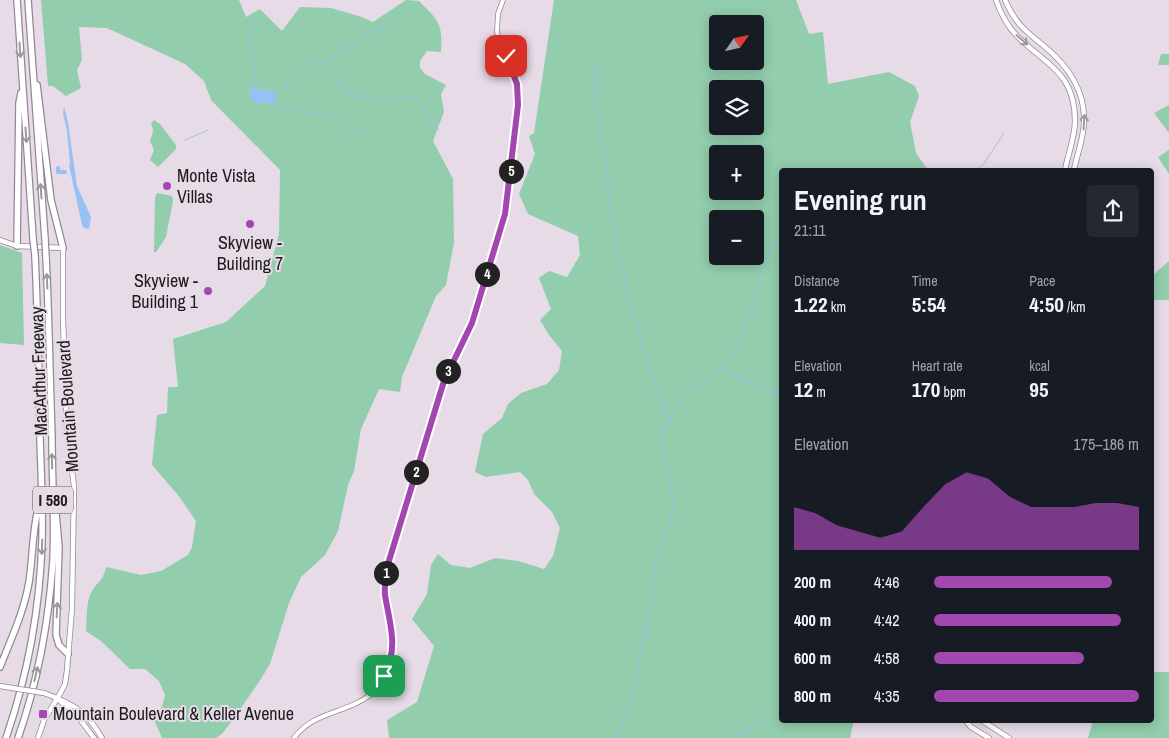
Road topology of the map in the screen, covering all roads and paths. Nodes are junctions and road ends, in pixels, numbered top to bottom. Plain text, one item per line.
1 (16, 0) edge
2 (28, 0) edge
3 (503, 0) edge
4 (996, 0) edge
5 (1005, 0) edge
6 (30, 39) junction
7 (22, 87) junction
8 (1065, 168) edge
9 (1074, 168) edge
10 (0, 240) edge
11 (17, 246) junction
12 (63, 248) junction
13 (42, 498) junction
14 (53, 498) junction
15 (68, 654) junction
16 (0, 667) edge
17 (0, 686) edge
18 (57, 698) junction
19 (968, 723) edge
20 (986, 723) edge
21 (6, 738) edge
22 (18, 738) edge
23 (38, 738) edge
24 (94, 738) edge
25 (102, 738) edge
26 (294, 738) edge
27 (989, 738) edge
28 (1009, 738) edge

1 -> 7 highway, MacArthur Freeway / I 580
2 - 6 highway, MacArthur Freeway / I 580
3 - 26 street
4 -> 8 main road
9 -> 5 main road
6 - 12 highway
14 -> 6 highway, MacArthur Freeway / I 580, bridge
7 - 11 highway
7 -> 13 highway, MacArthur Freeway / I 580, bridge
10 - 11 main road
11 - 12 main road
12 - 15 main road, Mountain Boulevard
13 - 16 highway
13 -> 21 highway, MacArthur Freeway / I 580
15 -> 14 highway
22 -> 14 highway, MacArthur Freeway / I 580
15 - 18 main road, Mountain Boulevard
17 - 18 main road, bridge
18 - 23 main road, Mountain Boulevard
18 - 24 main road
18 - 25 main road
19 - 27 main road
20 - 28 main road

